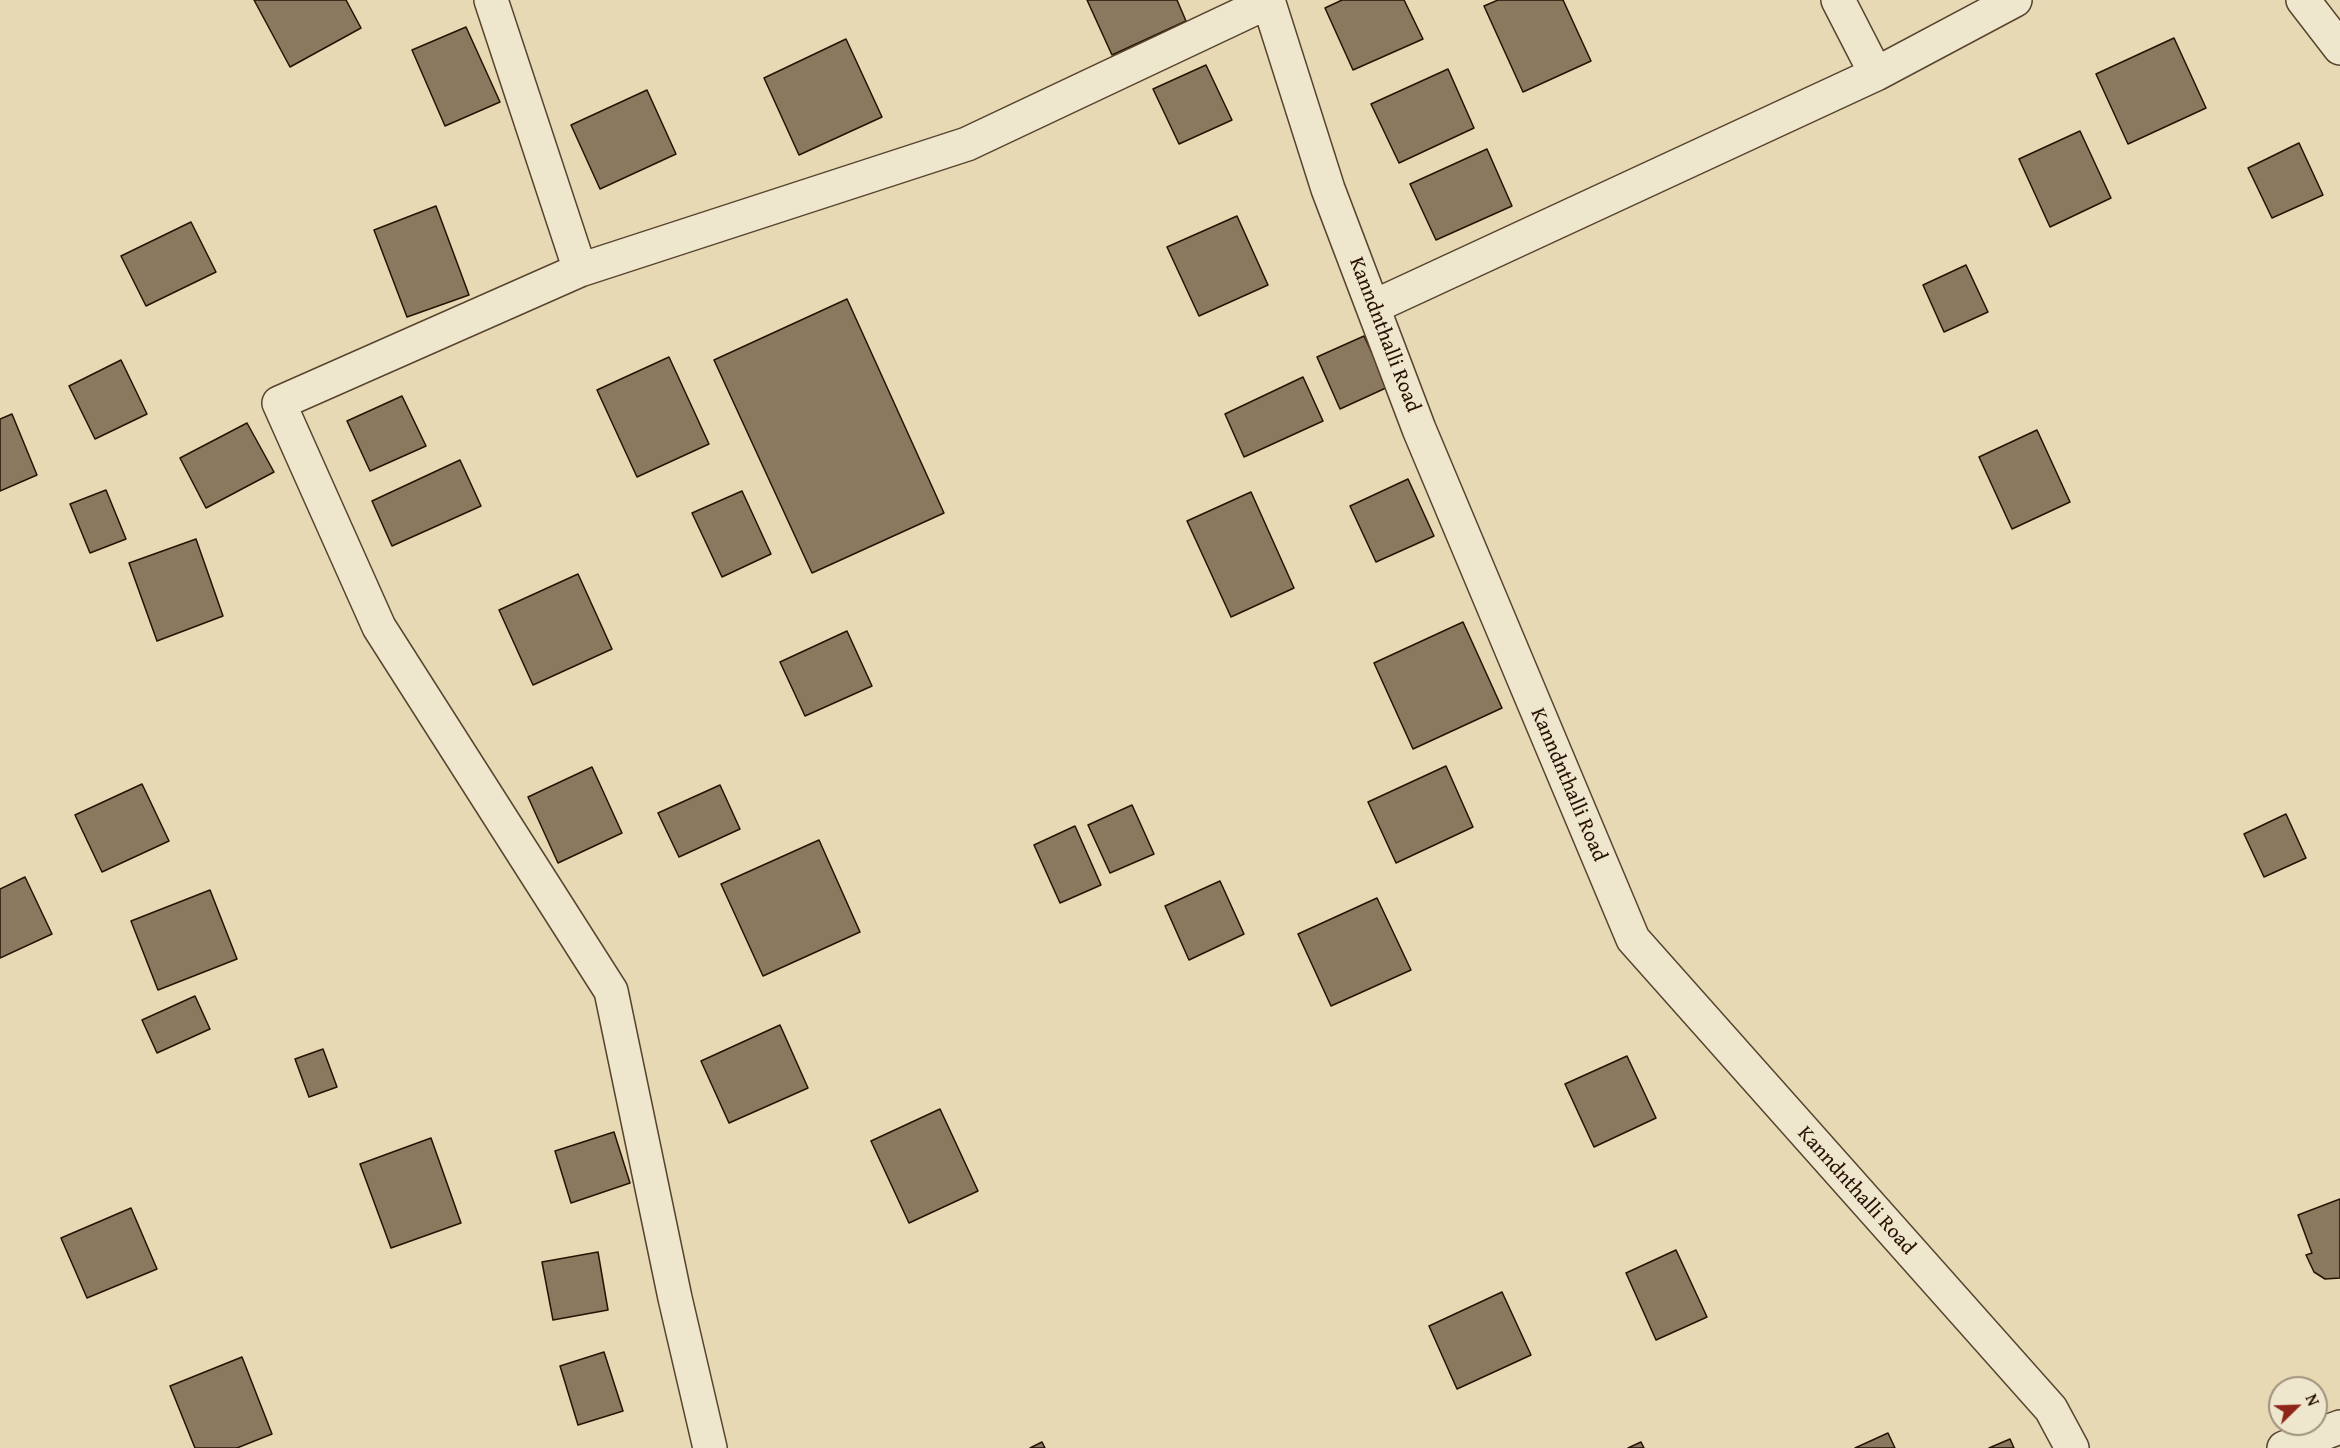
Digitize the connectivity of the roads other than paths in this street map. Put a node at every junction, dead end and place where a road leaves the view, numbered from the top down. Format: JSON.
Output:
{"nodes":[{"id":1,"x":491,"y":0,"type":"edge"},
{"id":2,"x":1838,"y":0,"type":"edge"},
{"id":3,"x":2015,"y":0,"type":"edge"},
{"id":4,"x":2303,"y":0,"type":"edge"},
{"id":5,"x":1268,"y":1,"type":"edge"},
{"id":6,"x":2340,"y":48,"type":"edge"},
{"id":7,"x":1876,"y":74,"type":"junction"},
{"id":8,"x":580,"y":270,"type":"junction"},
{"id":9,"x":1373,"y":307,"type":"junction"},
{"id":10,"x":2340,"y":1427,"type":"edge"},
{"id":11,"x":710,"y":1448,"type":"edge"},
{"id":12,"x":2072,"y":1448,"type":"edge"},
{"id":13,"x":2284,"y":1448,"type":"edge"}],
"edges":[{"from":1,"to":8,"type":"street"},
{"from":2,"to":7,"type":"street"},
{"from":3,"to":7,"type":"street"},
{"from":4,"to":6,"type":"street"},
{"from":5,"to":8,"type":"street"},
{"from":5,"to":9,"type":"street","name":"Kanndnthalli Road"},
{"from":7,"to":9,"type":"street"},
{"from":8,"to":11,"type":"street"},
{"from":9,"to":12,"type":"street","name":"Kanndnthalli Road"},
{"from":10,"to":13,"type":"street"}]}
